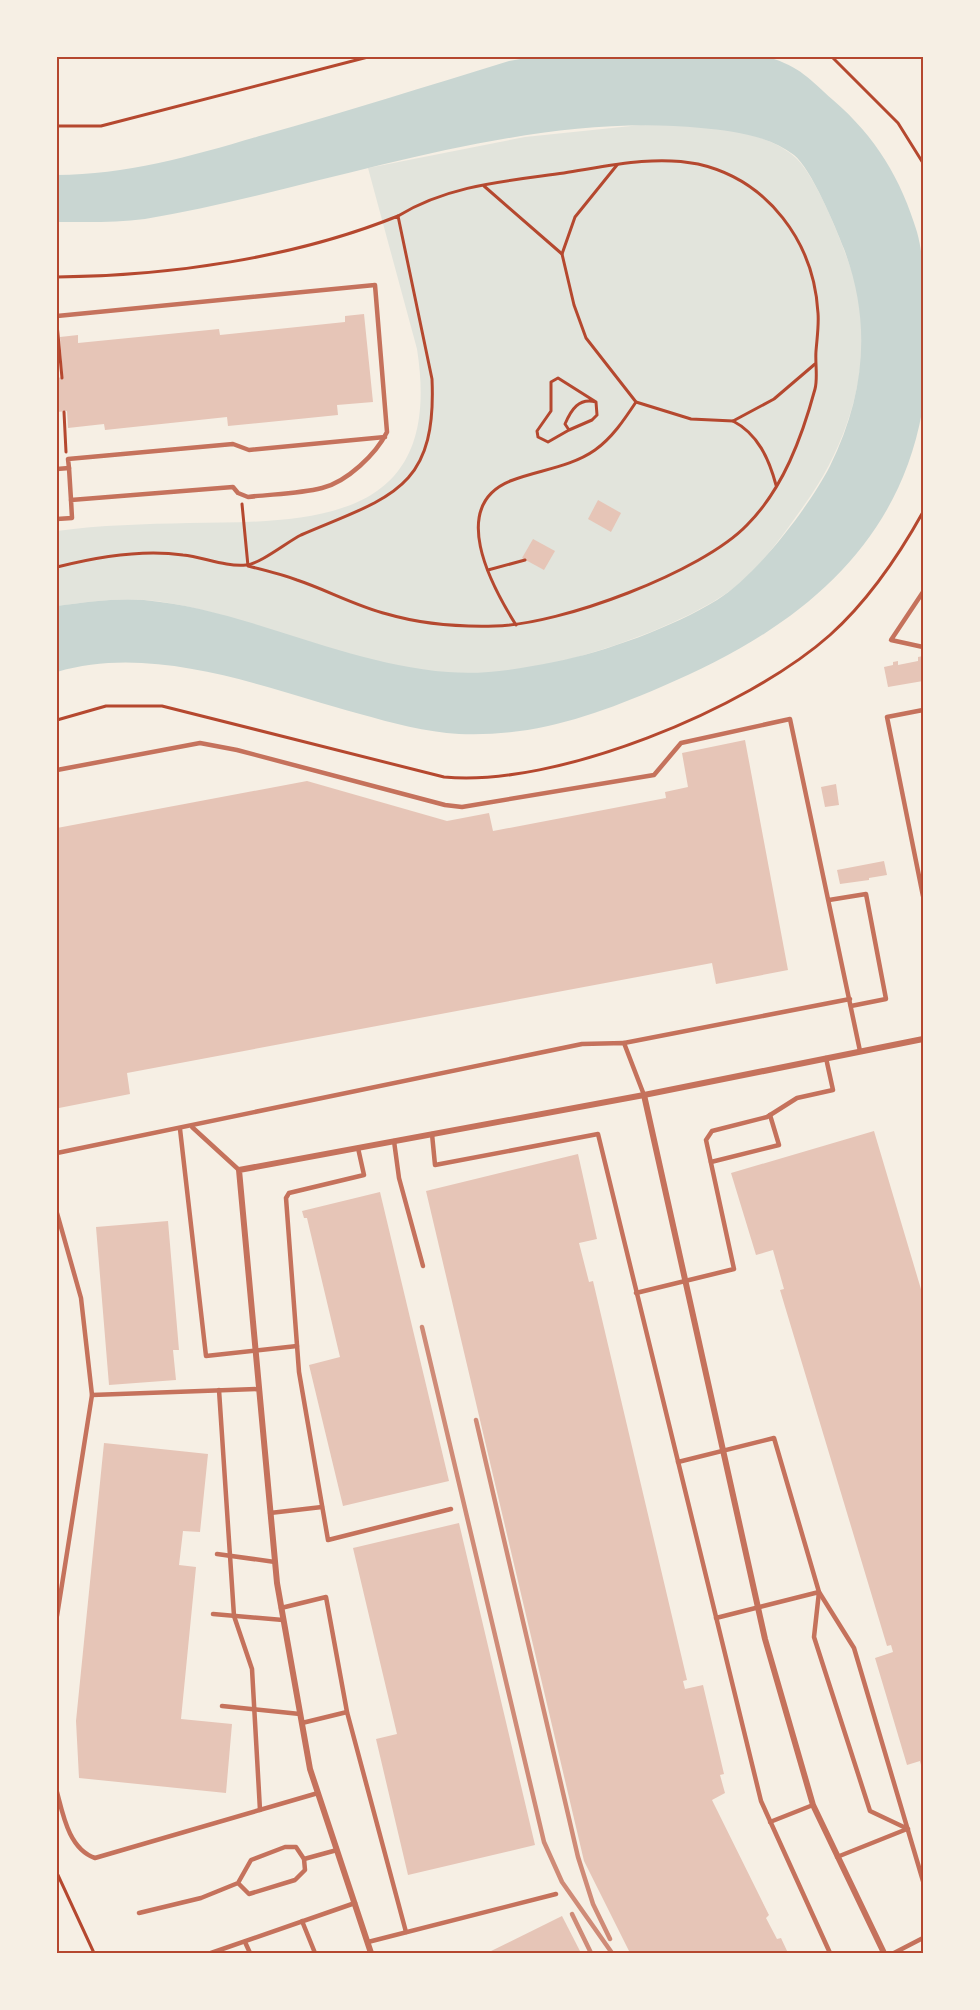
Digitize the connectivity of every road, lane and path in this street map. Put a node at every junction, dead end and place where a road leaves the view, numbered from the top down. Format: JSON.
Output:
{"nodes":[{"id":1,"x":368,"y":57,"type":"edge"},
{"id":2,"x":832,"y":57,"type":"edge"},
{"id":3,"x":57,"y":126,"type":"edge"},
{"id":4,"x":923,"y":163,"type":"edge"},
{"id":5,"x":618,"y":165,"type":"junction"},
{"id":6,"x":483,"y":185,"type":"junction"},
{"id":7,"x":399,"y":216,"type":"junction"},
{"id":8,"x":562,"y":254,"type":"junction"},
{"id":9,"x":57,"y":277,"type":"edge"},
{"id":10,"x":57,"y":317,"type":"edge"},
{"id":11,"x":815,"y":364,"type":"junction"},
{"id":12,"x":62,"y":378,"type":"dead end"},
{"id":13,"x":596,"y":402,"type":"junction"},
{"id":14,"x":636,"y":402,"type":"junction"},
{"id":15,"x":64,"y":412,"type":"dead end"},
{"id":16,"x":733,"y":421,"type":"junction"},
{"id":17,"x":569,"y":430,"type":"junction"},
{"id":18,"x":384,"y":437,"type":"junction"},
{"id":19,"x":67,"y":468,"type":"junction"},
{"id":20,"x":57,"y":469,"type":"edge"},
{"id":21,"x":776,"y":485,"type":"junction"},
{"id":22,"x":241,"y":494,"type":"junction"},
{"id":23,"x":71,"y":500,"type":"junction"},
{"id":24,"x":923,"y":512,"type":"edge"},
{"id":25,"x":57,"y":519,"type":"edge"},
{"id":26,"x":525,"y":560,"type":"dead end"},
{"id":27,"x":248,"y":566,"type":"junction"},
{"id":28,"x":57,"y":567,"type":"edge"},
{"id":29,"x":488,"y":570,"type":"junction"},
{"id":30,"x":923,"y":592,"type":"edge"},
{"id":31,"x":516,"y":625,"type":"junction"},
{"id":32,"x":923,"y":647,"type":"edge"},
{"id":33,"x":923,"y":710,"type":"edge"},
{"id":34,"x":57,"y":720,"type":"edge"},
{"id":35,"x":57,"y":770,"type":"edge"},
{"id":36,"x":923,"y":896,"type":"edge"},
{"id":37,"x":829,"y":900,"type":"junction"},
{"id":38,"x":850,"y":999,"type":"junction"},
{"id":39,"x":851,"y":1006,"type":"junction"},
{"id":40,"x":923,"y":1038,"type":"edge"},
{"id":41,"x":624,"y":1043,"type":"junction"},
{"id":42,"x":860,"y":1051,"type":"junction"},
{"id":43,"x":826,"y":1058,"type":"junction"},
{"id":44,"x":644,"y":1095,"type":"junction"},
{"id":45,"x":770,"y":1115,"type":"junction"},
{"id":46,"x":192,"y":1127,"type":"junction"},
{"id":47,"x":180,"y":1130,"type":"junction"},
{"id":48,"x":432,"y":1134,"type":"junction"},
{"id":49,"x":394,"y":1141,"type":"junction"},
{"id":50,"x":358,"y":1148,"type":"junction"},
{"id":51,"x":57,"y":1153,"type":"edge"},
{"id":52,"x":711,"y":1162,"type":"junction"},
{"id":53,"x":239,"y":1170,"type":"junction"},
{"id":54,"x":57,"y":1213,"type":"edge"},
{"id":55,"x":423,"y":1266,"type":"dead end"},
{"id":56,"x":685,"y":1280,"type":"junction"},
{"id":57,"x":636,"y":1293,"type":"junction"},
{"id":58,"x":297,"y":1346,"type":"junction"},
{"id":59,"x":255,"y":1350,"type":"junction"},
{"id":60,"x":57,"y":1370,"type":"edge"},
{"id":61,"x":57,"y":1387,"type":"edge"},
{"id":62,"x":259,"y":1389,"type":"junction"},
{"id":63,"x":219,"y":1390,"type":"junction"},
{"id":64,"x":92,"y":1395,"type":"junction"},
{"id":65,"x":723,"y":1451,"type":"junction"},
{"id":66,"x":678,"y":1462,"type":"junction"},
{"id":67,"x":322,"y":1507,"type":"junction"},
{"id":68,"x":451,"y":1509,"type":"dead end"},
{"id":69,"x":270,"y":1513,"type":"junction"},
{"id":70,"x":217,"y":1554,"type":"dead end"},
{"id":71,"x":229,"y":1556,"type":"junction"},
{"id":72,"x":275,"y":1562,"type":"junction"},
{"id":73,"x":819,"y":1592,"type":"junction"},
{"id":74,"x":281,"y":1608,"type":"junction"},
{"id":75,"x":758,"y":1608,"type":"junction"},
{"id":76,"x":213,"y":1614,"type":"dead end"},
{"id":77,"x":57,"y":1616,"type":"edge"},
{"id":78,"x":234,"y":1616,"type":"junction"},
{"id":79,"x":716,"y":1618,"type":"junction"},
{"id":80,"x":283,"y":1620,"type":"junction"},
{"id":81,"x":222,"y":1706,"type":"dead end"},
{"id":82,"x":255,"y":1709,"type":"junction"},
{"id":83,"x":347,"y":1712,"type":"junction"},
{"id":84,"x":300,"y":1714,"type":"junction"},
{"id":85,"x":302,"y":1723,"type":"junction"},
{"id":86,"x":57,"y":1792,"type":"edge"},
{"id":87,"x":318,"y":1793,"type":"junction"},
{"id":88,"x":813,"y":1805,"type":"junction"},
{"id":89,"x":260,"y":1810,"type":"junction"},
{"id":90,"x":770,"y":1822,"type":"junction"},
{"id":91,"x":908,"y":1829,"type":"junction"},
{"id":92,"x":337,"y":1850,"type":"junction"},
{"id":93,"x":837,"y":1857,"type":"junction"},
{"id":94,"x":304,"y":1859,"type":"junction"},
{"id":95,"x":57,"y":1873,"type":"edge"},
{"id":96,"x":923,"y":1881,"type":"edge"},
{"id":97,"x":238,"y":1883,"type":"junction"},
{"id":98,"x":556,"y":1894,"type":"dead end"},
{"id":99,"x":355,"y":1903,"type":"junction"},
{"id":100,"x":139,"y":1913,"type":"dead end"},
{"id":101,"x":302,"y":1921,"type":"junction"},
{"id":102,"x":406,"y":1932,"type":"junction"},
{"id":103,"x":923,"y":1938,"type":"edge"},
{"id":104,"x":245,"y":1942,"type":"junction"},
{"id":105,"x":368,"y":1942,"type":"junction"},
{"id":106,"x":94,"y":1953,"type":"edge"},
{"id":107,"x":211,"y":1953,"type":"edge"},
{"id":108,"x":250,"y":1953,"type":"edge"},
{"id":109,"x":315,"y":1953,"type":"edge"},
{"id":110,"x":371,"y":1953,"type":"edge"},
{"id":111,"x":830,"y":1953,"type":"edge"},
{"id":112,"x":884,"y":1953,"type":"edge"},
{"id":113,"x":894,"y":1953,"type":"edge"}],
"edges":[{"from":1,"to":3,"type":"path"},
{"from":2,"to":4,"type":"path"},
{"from":5,"to":6,"type":"path"},
{"from":5,"to":8,"type":"path"},
{"from":5,"to":11,"type":"path"},
{"from":6,"to":7,"type":"path"},
{"from":6,"to":8,"type":"path"},
{"from":7,"to":9,"type":"path"},
{"from":7,"to":27,"type":"path"},
{"from":8,"to":14,"type":"path"},
{"from":10,"to":12,"type":"path"},
{"from":10,"to":18,"type":"lane"},
{"from":11,"to":16,"type":"path"},
{"from":11,"to":21,"type":"path"},
{"from":13,"to":17,"type":"path"},
{"from":13,"to":17,"type":"path"},
{"from":13,"to":17,"type":"path"},
{"from":14,"to":16,"type":"path"},
{"from":14,"to":29,"type":"path"},
{"from":15,"to":19,"type":"path"},
{"from":16,"to":21,"type":"path"},
{"from":18,"to":19,"type":"lane"},
{"from":18,"to":22,"type":"lane"},
{"from":19,"to":20,"type":"lane"},
{"from":19,"to":23,"type":"lane"},
{"from":21,"to":31,"type":"path"},
{"from":22,"to":23,"type":"lane"},
{"from":22,"to":27,"type":"path"},
{"from":23,"to":25,"type":"lane"},
{"from":24,"to":34,"type":"path"},
{"from":26,"to":29,"type":"path"},
{"from":27,"to":28,"type":"path"},
{"from":27,"to":31,"type":"path"},
{"from":29,"to":31,"type":"path"},
{"from":30,"to":32,"type":"lane"},
{"from":33,"to":36,"type":"lane"},
{"from":35,"to":37,"type":"lane"},
{"from":37,"to":38,"type":"lane"},
{"from":37,"to":39,"type":"lane"},
{"from":38,"to":39,"type":"lane"},
{"from":38,"to":41,"type":"lane"},
{"from":39,"to":42,"type":"lane"},
{"from":40,"to":42,"type":"street"},
{"from":41,"to":44,"type":"lane"},
{"from":41,"to":46,"type":"lane"},
{"from":42,"to":43,"type":"street"},
{"from":43,"to":44,"type":"street"},
{"from":43,"to":45,"type":"lane"},
{"from":44,"to":48,"type":"street"},
{"from":44,"to":56,"type":"street"},
{"from":45,"to":52,"type":"lane"},
{"from":45,"to":52,"type":"lane"},
{"from":46,"to":47,"type":"lane"},
{"from":46,"to":53,"type":"lane"},
{"from":47,"to":51,"type":"lane"},
{"from":47,"to":59,"type":"lane"},
{"from":48,"to":49,"type":"street"},
{"from":48,"to":57,"type":"lane"},
{"from":49,"to":50,"type":"street"},
{"from":49,"to":55,"type":"lane"},
{"from":50,"to":53,"type":"street"},
{"from":50,"to":58,"type":"lane"},
{"from":52,"to":56,"type":"lane"},
{"from":53,"to":59,"type":"street"},
{"from":54,"to":64,"type":"lane"},
{"from":56,"to":57,"type":"lane"},
{"from":56,"to":65,"type":"street"},
{"from":57,"to":66,"type":"lane"},
{"from":58,"to":59,"type":"lane"},
{"from":58,"to":67,"type":"lane"},
{"from":59,"to":62,"type":"street"},
{"from":60,"to":61,"type":"path"},
{"from":62,"to":63,"type":"lane"},
{"from":62,"to":69,"type":"street"},
{"from":63,"to":64,"type":"lane"},
{"from":63,"to":71,"type":"lane"},
{"from":64,"to":77,"type":"lane"},
{"from":65,"to":66,"type":"lane"},
{"from":65,"to":73,"type":"lane"},
{"from":65,"to":75,"type":"street"},
{"from":66,"to":79,"type":"lane"},
{"from":67,"to":68,"type":"lane"},
{"from":67,"to":69,"type":"lane"},
{"from":69,"to":72,"type":"street"},
{"from":70,"to":71,"type":"lane"},
{"from":71,"to":72,"type":"lane"},
{"from":71,"to":78,"type":"lane"},
{"from":72,"to":74,"type":"street"},
{"from":73,"to":75,"type":"lane"},
{"from":73,"to":91,"type":"lane"},
{"from":73,"to":91,"type":"lane"},
{"from":74,"to":80,"type":"street"},
{"from":74,"to":83,"type":"lane"},
{"from":75,"to":79,"type":"lane"},
{"from":75,"to":88,"type":"street"},
{"from":76,"to":78,"type":"lane"},
{"from":78,"to":80,"type":"lane"},
{"from":78,"to":82,"type":"lane"},
{"from":79,"to":90,"type":"lane"},
{"from":80,"to":84,"type":"street"},
{"from":81,"to":82,"type":"lane"},
{"from":82,"to":84,"type":"lane"},
{"from":82,"to":89,"type":"lane"},
{"from":83,"to":85,"type":"lane"},
{"from":83,"to":102,"type":"lane"},
{"from":84,"to":85,"type":"street"},
{"from":85,"to":87,"type":"street"},
{"from":86,"to":89,"type":"lane"},
{"from":87,"to":89,"type":"lane"},
{"from":87,"to":92,"type":"street"},
{"from":88,"to":90,"type":"lane"},
{"from":88,"to":93,"type":"street"},
{"from":90,"to":111,"type":"lane"},
{"from":91,"to":93,"type":"lane"},
{"from":91,"to":96,"type":"lane"},
{"from":92,"to":94,"type":"lane"},
{"from":92,"to":99,"type":"street"},
{"from":93,"to":112,"type":"street"},
{"from":94,"to":97,"type":"lane"},
{"from":94,"to":97,"type":"lane"},
{"from":95,"to":106,"type":"path"},
{"from":97,"to":100,"type":"lane"},
{"from":98,"to":102,"type":"lane"},
{"from":99,"to":101,"type":"lane"},
{"from":99,"to":105,"type":"street"},
{"from":101,"to":104,"type":"lane"},
{"from":101,"to":109,"type":"lane"},
{"from":102,"to":105,"type":"lane"},
{"from":103,"to":113,"type":"lane"},
{"from":104,"to":107,"type":"lane"},
{"from":104,"to":108,"type":"lane"},
{"from":105,"to":110,"type":"street"}]}
